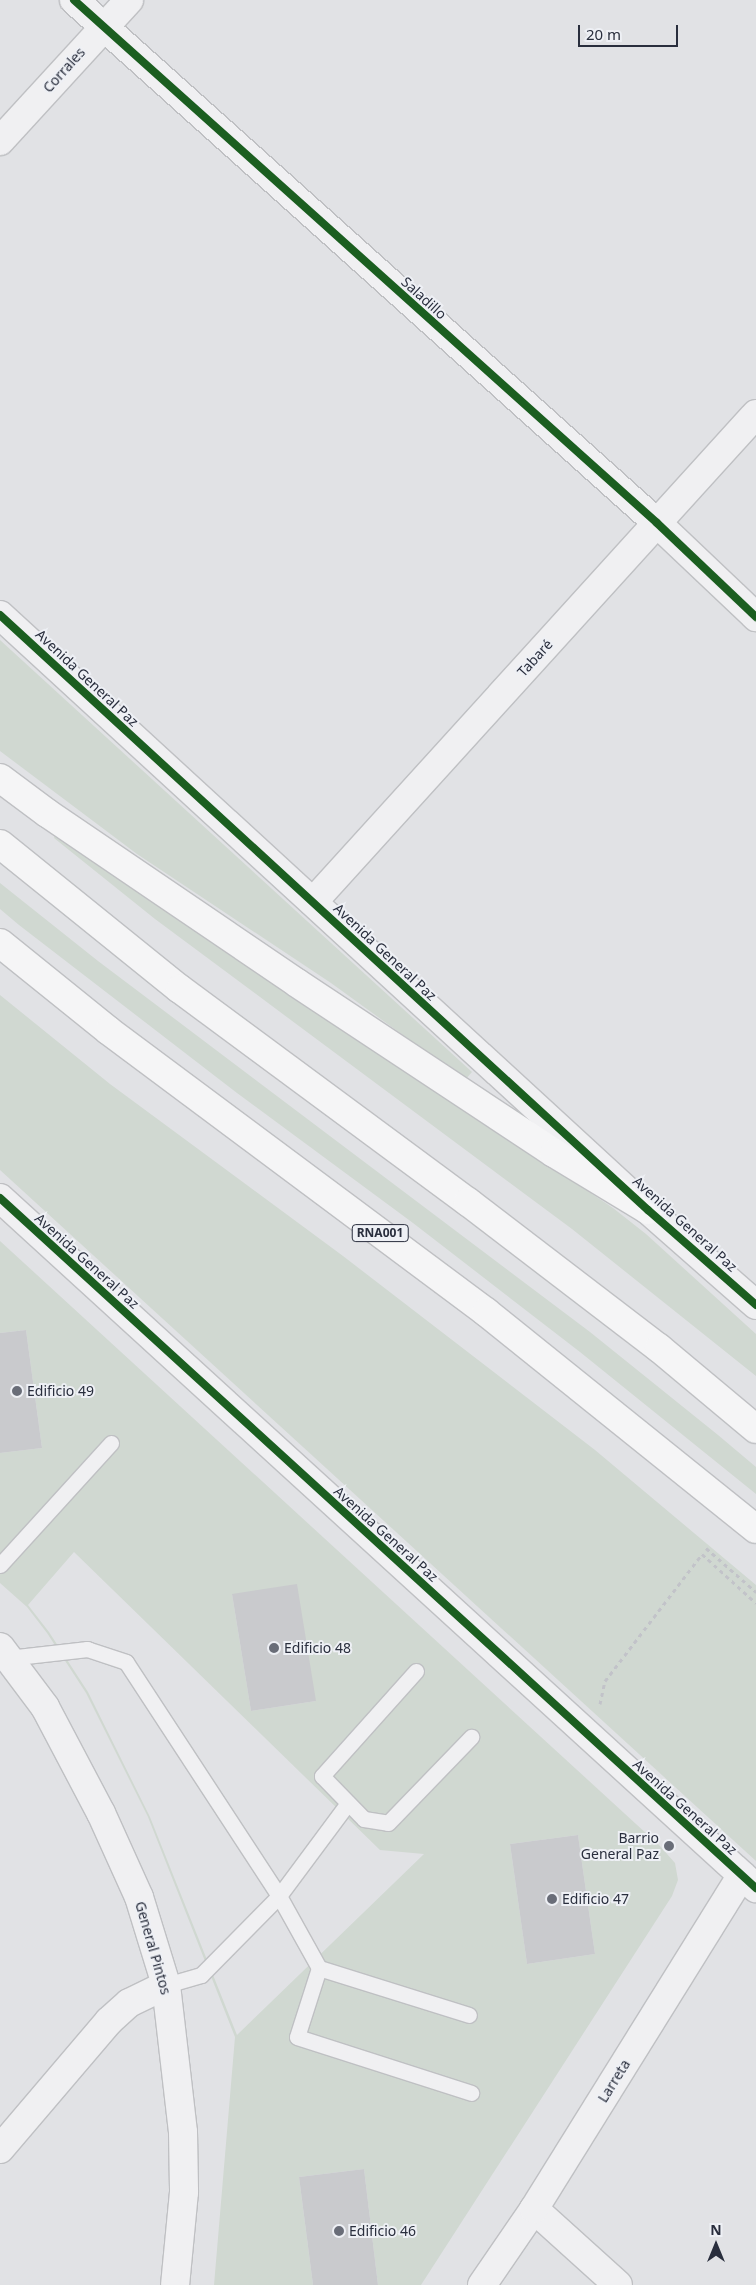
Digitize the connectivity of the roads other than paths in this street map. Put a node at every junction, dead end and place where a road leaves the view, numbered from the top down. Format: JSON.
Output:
{"nodes":[{"id":1,"x":74,"y":0,"type":"edge"},
{"id":2,"x":129,"y":0,"type":"edge"},
{"id":3,"x":103,"y":27,"type":"junction"},
{"id":4,"x":0,"y":141,"type":"edge"},
{"id":5,"x":756,"y":414,"type":"edge"},
{"id":6,"x":657,"y":524,"type":"junction"},
{"id":7,"x":0,"y":615,"type":"edge"},
{"id":8,"x":756,"y":617,"type":"edge"},
{"id":9,"x":0,"y":778,"type":"edge"},
{"id":10,"x":0,"y":844,"type":"edge"},
{"id":11,"x":313,"y":902,"type":"junction"},
{"id":12,"x":0,"y":943,"type":"edge"},
{"id":13,"x":0,"y":1198,"type":"edge"},
{"id":14,"x":648,"y":1210,"type":"junction"},
{"id":15,"x":756,"y":1305,"type":"edge"},
{"id":16,"x":756,"y":1429,"type":"edge"},
{"id":17,"x":111,"y":1442,"type":"dead end"},
{"id":18,"x":756,"y":1529,"type":"edge"},
{"id":19,"x":0,"y":1565,"type":"edge"},
{"id":20,"x":4,"y":1652,"type":"edge"},
{"id":21,"x":416,"y":1671,"type":"dead end"},
{"id":22,"x":470,"y":1737,"type":"dead end"},
{"id":23,"x":348,"y":1803,"type":"junction"},
{"id":24,"x":749,"y":1881,"type":"edge"},
{"id":25,"x":279,"y":1896,"type":"junction"},
{"id":26,"x":319,"y":1968,"type":"junction"},
{"id":27,"x":166,"y":1985,"type":"junction"},
{"id":28,"x":469,"y":2015,"type":"dead end"},
{"id":29,"x":470,"y":2093,"type":"dead end"},
{"id":30,"x":0,"y":2149,"type":"edge"},
{"id":31,"x":534,"y":2209,"type":"junction"},
{"id":32,"x":175,"y":2285,"type":"edge"},
{"id":33,"x":482,"y":2285,"type":"edge"},
{"id":34,"x":618,"y":2285,"type":"edge"}],
"edges":[{"from":1,"to":3,"type":"street","name":"Saladillo"},
{"from":2,"to":3,"type":"street","name":"Corrales"},
{"from":3,"to":4,"type":"street","name":"Corrales"},
{"from":3,"to":6,"type":"street","name":"Saladillo"},
{"from":5,"to":6,"type":"street","name":"Tabaré"},
{"from":6,"to":8,"type":"street","name":"Saladillo"},
{"from":6,"to":11,"type":"street","name":"Tabaré"},
{"from":7,"to":11,"type":"street","name":"Avenida General Paz"},
{"from":9,"to":14,"type":"highway"},
{"from":10,"to":16,"type":"highway"},
{"from":11,"to":14,"type":"street","name":"Avenida General Paz"},
{"from":12,"to":18,"type":"highway","number":"RNA001"},
{"from":13,"to":24,"type":"street","name":"Avenida General Paz"},
{"from":14,"to":15,"type":"street","name":"Avenida General Paz"},
{"from":17,"to":19,"type":"lane"},
{"from":20,"to":25,"type":"lane"},
{"from":20,"to":27,"type":"street","name":"General Pintos"},
{"from":21,"to":23,"type":"lane"},
{"from":22,"to":23,"type":"lane"},
{"from":23,"to":25,"type":"lane"},
{"from":24,"to":31,"type":"street","name":"Larreta"},
{"from":25,"to":26,"type":"lane"},
{"from":25,"to":27,"type":"lane"},
{"from":26,"to":28,"type":"lane"},
{"from":26,"to":29,"type":"lane"},
{"from":27,"to":30,"type":"street"},
{"from":27,"to":32,"type":"street","name":"General Pintos"},
{"from":31,"to":33,"type":"street","name":"Larreta"},
{"from":31,"to":34,"type":"street"}]}
